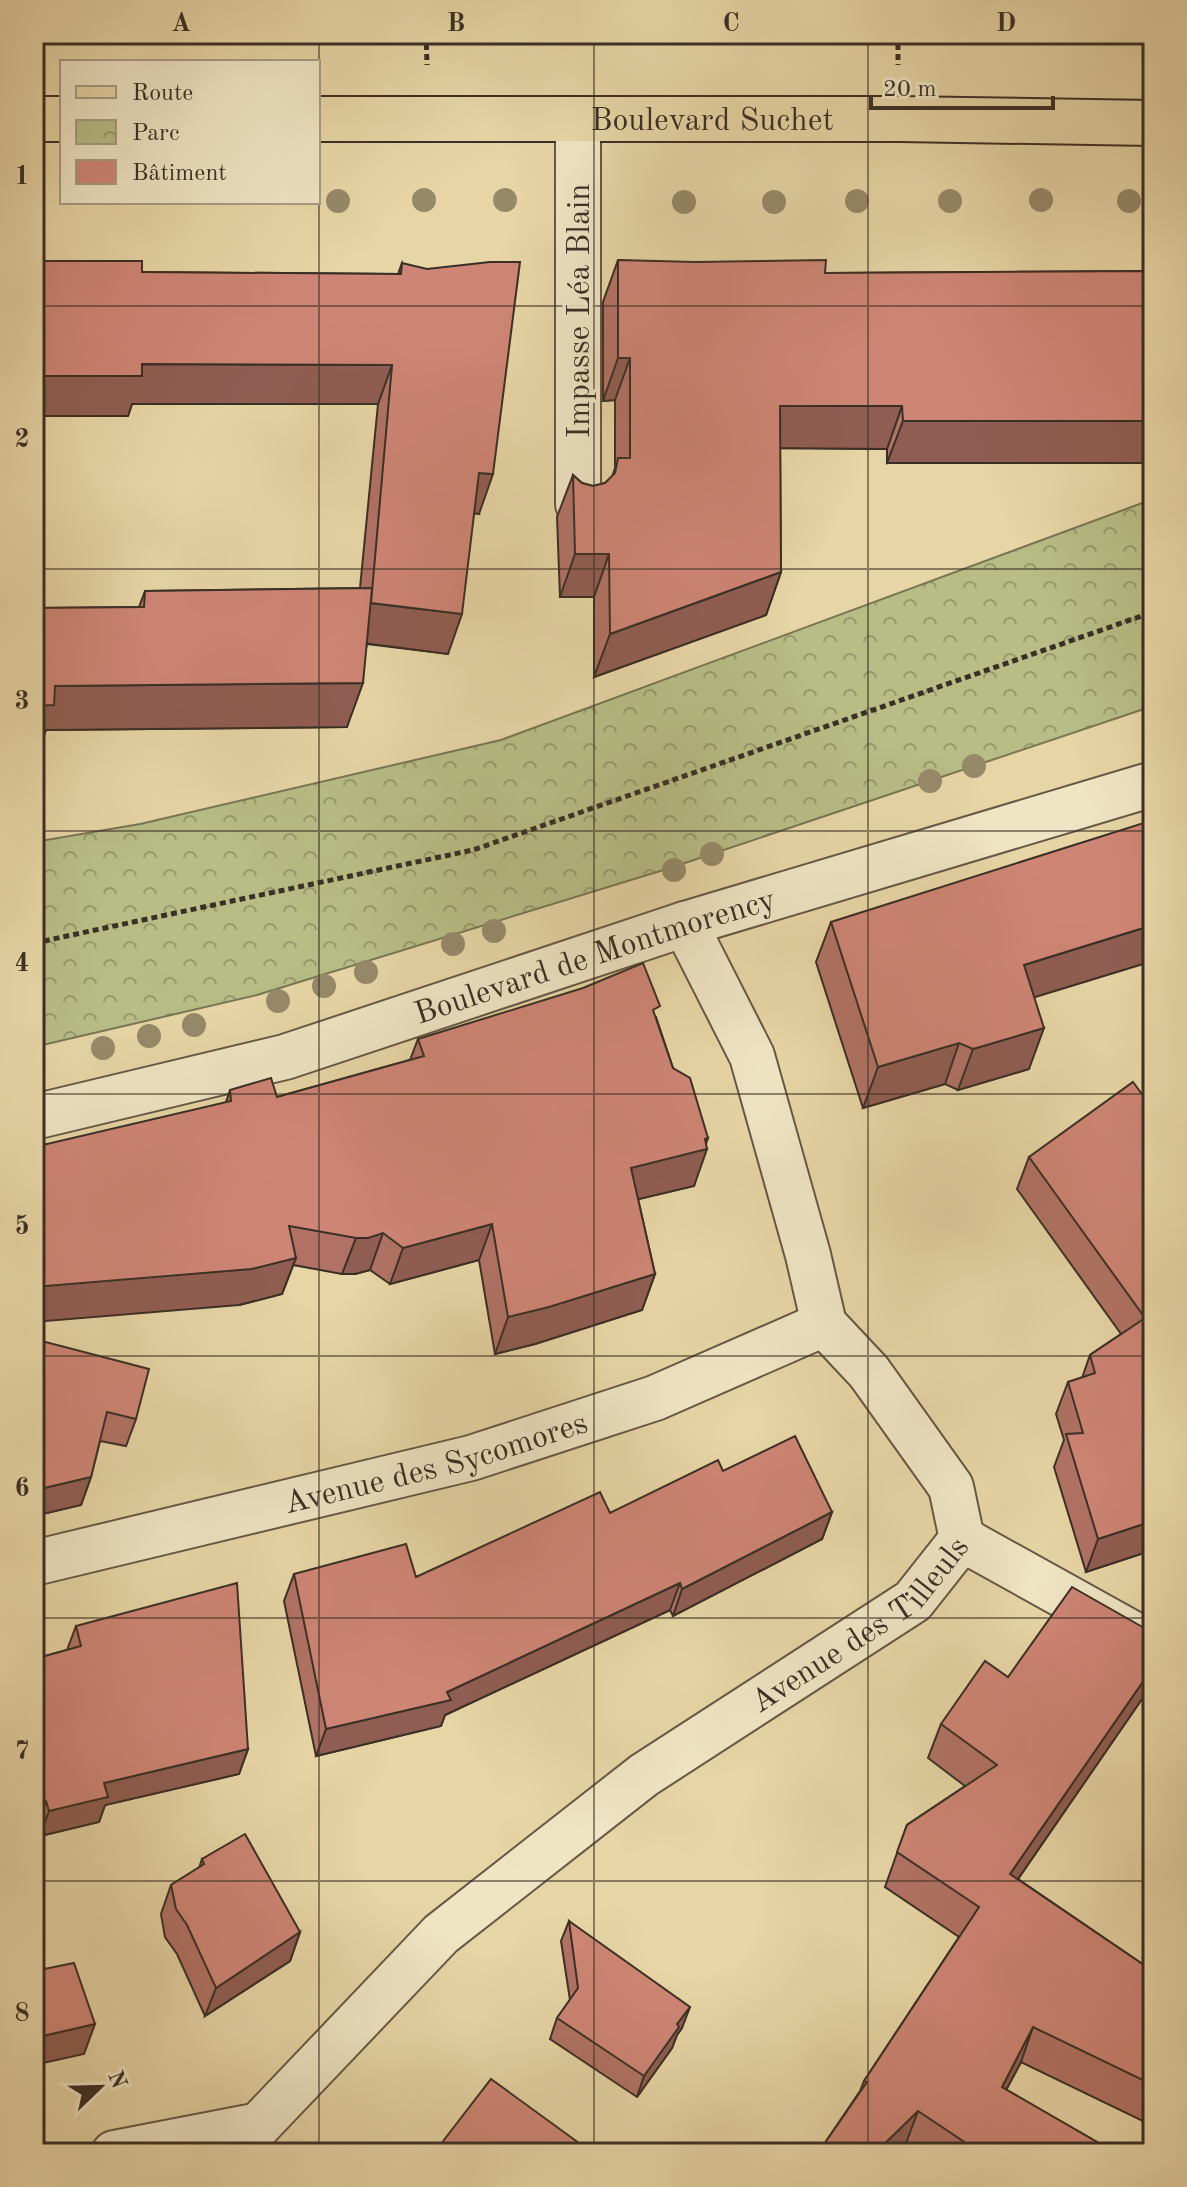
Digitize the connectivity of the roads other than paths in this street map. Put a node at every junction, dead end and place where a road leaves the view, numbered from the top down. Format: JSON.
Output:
{"nodes":[{"id":1,"x":34,"y":119,"type":"edge"},
{"id":2,"x":60,"y":119,"type":"edge"},
{"id":3,"x":320,"y":119,"type":"edge"},
{"id":4,"x":578,"y":119,"type":"junction"},
{"id":5,"x":1153,"y":123,"type":"edge"},
{"id":6,"x":578,"y":504,"type":"edge"},
{"id":7,"x":1153,"y":784,"type":"edge"},
{"id":8,"x":685,"y":924,"type":"junction"},
{"id":9,"x":34,"y":1117,"type":"edge"},
{"id":10,"x":824,"y":1324,"type":"junction"},
{"id":11,"x":962,"y":1539,"type":"junction"},
{"id":12,"x":34,"y":1563,"type":"edge"},
{"id":13,"x":1153,"y":1645,"type":"edge"},
{"id":14,"x":248,"y":2139,"type":"edge"},
{"id":15,"x":114,"y":2153,"type":"edge"}],
"edges":[{"from":1,"to":2,"type":"main road"},
{"from":3,"to":4,"type":"main road","name":"Boulevard Suchet"},
{"from":4,"to":5,"type":"main road","name":"Boulevard Suchet"},
{"from":4,"to":6,"type":"street","name":"Impasse Léa Blain"},
{"from":7,"to":8,"type":"street","name":"Boulevard de Montmorency"},
{"from":8,"to":9,"type":"street","name":"Boulevard de Montmorency"},
{"from":8,"to":10,"type":"street"},
{"from":10,"to":11,"type":"street","name":"Avenue des Tilleuls"},
{"from":10,"to":12,"type":"street","name":"Avenue des Sycomores"},
{"from":11,"to":13,"type":"street"},
{"from":11,"to":14,"type":"street","name":"Avenue des Tilleuls"},
{"from":14,"to":15,"type":"street"}]}
